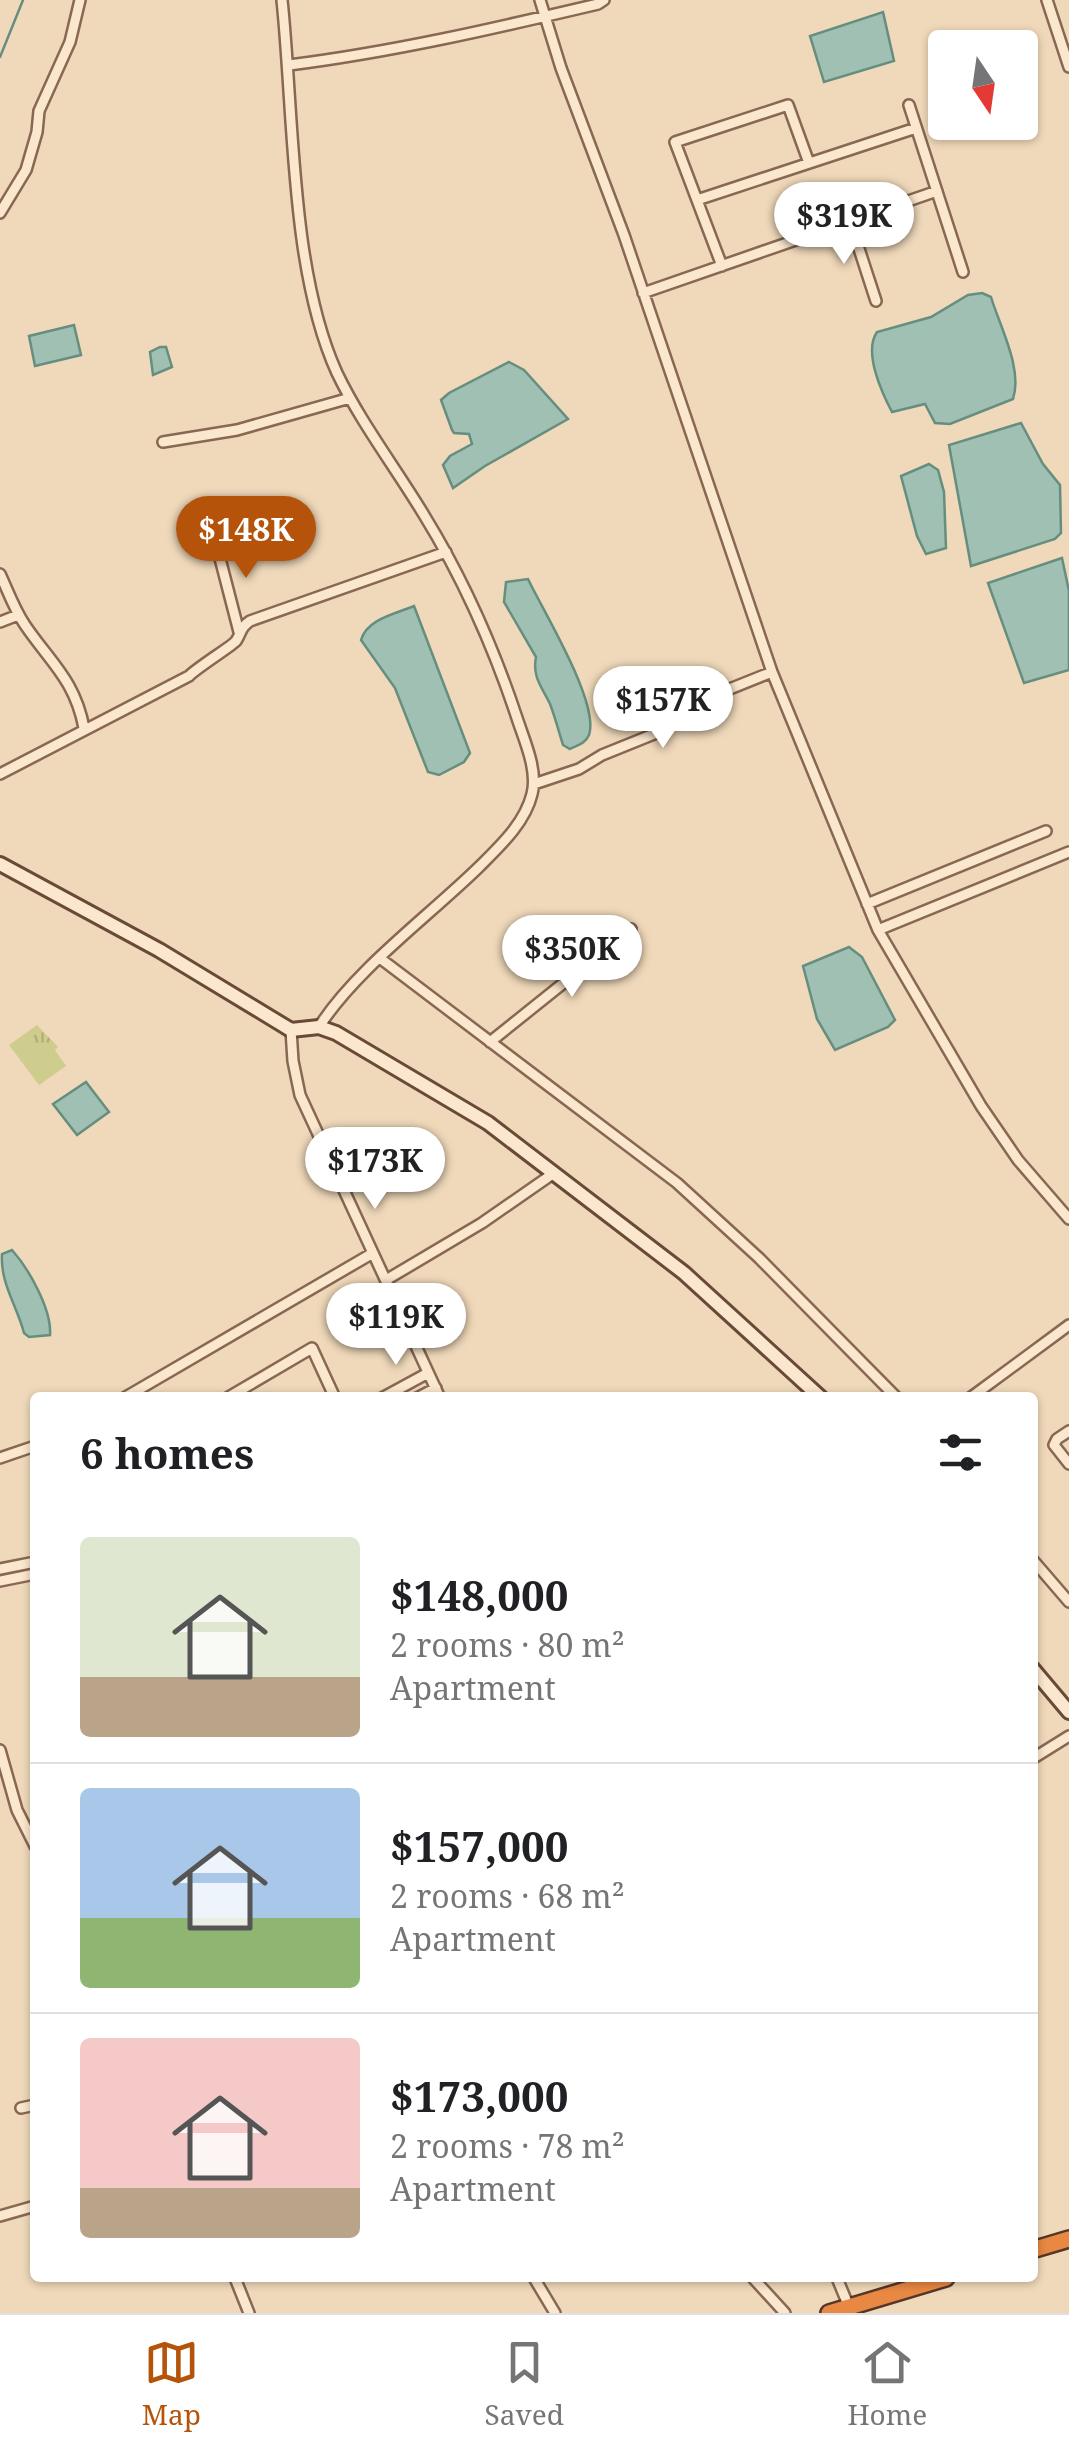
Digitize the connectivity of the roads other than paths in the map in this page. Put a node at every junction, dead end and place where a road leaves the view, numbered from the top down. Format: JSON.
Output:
{"nodes":[{"id":1,"x":80,"y":0,"type":"edge"},
{"id":2,"x":282,"y":0,"type":"edge"},
{"id":3,"x":540,"y":0,"type":"edge"},
{"id":4,"x":604,"y":0,"type":"edge"},
{"id":5,"x":1047,"y":0,"type":"edge"},
{"id":6,"x":546,"y":16,"type":"junction"},
{"id":7,"x":289,"y":65,"type":"junction"},
{"id":8,"x":1069,"y":67,"type":"edge"},
{"id":9,"x":909,"y":105,"type":"dead end"},
{"id":10,"x":916,"y":128,"type":"junction"},
{"id":11,"x":809,"y":163,"type":"junction"},
{"id":12,"x":937,"y":191,"type":"junction"},
{"id":13,"x":697,"y":200,"type":"junction"},
{"id":14,"x":0,"y":213,"type":"edge"},
{"id":15,"x":850,"y":221,"type":"junction"},
{"id":16,"x":722,"y":266,"type":"junction"},
{"id":17,"x":963,"y":272,"type":"dead end"},
{"id":18,"x":643,"y":293,"type":"junction"},
{"id":19,"x":876,"y":301,"type":"dead end"},
{"id":20,"x":350,"y":398,"type":"junction"},
{"id":21,"x":163,"y":442,"type":"dead end"},
{"id":22,"x":215,"y":539,"type":"dead end"},
{"id":23,"x":446,"y":552,"type":"junction"},
{"id":24,"x":0,"y":574,"type":"edge"},
{"id":25,"x":18,"y":615,"type":"junction"},
{"id":26,"x":0,"y":622,"type":"edge"},
{"id":27,"x":239,"y":632,"type":"junction"},
{"id":28,"x":772,"y":672,"type":"junction"},
{"id":29,"x":84,"y":728,"type":"junction"},
{"id":30,"x":0,"y":774,"type":"edge"},
{"id":31,"x":534,"y":784,"type":"junction"},
{"id":32,"x":1046,"y":831,"type":"dead end"},
{"id":33,"x":1069,"y":852,"type":"edge"},
{"id":34,"x":4,"y":871,"type":"edge"},
{"id":35,"x":867,"y":904,"type":"junction"},
{"id":36,"x":631,"y":929,"type":"dead end"},
{"id":37,"x":878,"y":930,"type":"junction"},
{"id":38,"x":381,"y":959,"type":"junction"},
{"id":39,"x":319,"y":1026,"type":"junction"},
{"id":40,"x":292,"y":1030,"type":"junction"},
{"id":41,"x":490,"y":1042,"type":"junction"},
{"id":42,"x":554,"y":1173,"type":"junction"},
{"id":43,"x":1069,"y":1219,"type":"edge"},
{"id":44,"x":373,"y":1253,"type":"junction"},
{"id":45,"x":386,"y":1280,"type":"junction"},
{"id":46,"x":1069,"y":1325,"type":"edge"},
{"id":47,"x":428,"y":1373,"type":"junction"},
{"id":48,"x":134,"y":1392,"type":"edge"},
{"id":49,"x":238,"y":1392,"type":"edge"},
{"id":50,"x":332,"y":1392,"type":"edge"},
{"id":51,"x":393,"y":1392,"type":"edge"},
{"id":52,"x":438,"y":1392,"type":"edge"},
{"id":53,"x":814,"y":1392,"type":"edge"},
{"id":54,"x":891,"y":1392,"type":"edge"},
{"id":55,"x":978,"y":1392,"type":"edge"},
{"id":56,"x":1069,"y":1431,"type":"edge"},
{"id":57,"x":30,"y":1448,"type":"edge"},
{"id":58,"x":0,"y":1458,"type":"edge"},
{"id":59,"x":1069,"y":1464,"type":"edge"},
{"id":60,"x":30,"y":1563,"type":"edge"},
{"id":61,"x":1038,"y":1566,"type":"edge"},
{"id":62,"x":0,"y":1569,"type":"edge"},
{"id":63,"x":30,"y":1575,"type":"edge"},
{"id":64,"x":0,"y":1582,"type":"edge"},
{"id":65,"x":1069,"y":1602,"type":"edge"},
{"id":66,"x":1038,"y":1675,"type":"edge"},
{"id":67,"x":1069,"y":1712,"type":"edge"},
{"id":68,"x":1069,"y":1736,"type":"edge"},
{"id":69,"x":0,"y":1750,"type":"edge"},
{"id":70,"x":1038,"y":1756,"type":"edge"},
{"id":71,"x":30,"y":1836,"type":"edge"},
{"id":72,"x":30,"y":2105,"type":"edge"},
{"id":73,"x":20,"y":2108,"type":"dead end"},
{"id":74,"x":30,"y":2207,"type":"edge"},
{"id":75,"x":0,"y":2216,"type":"edge"},
{"id":76,"x":1069,"y":2239,"type":"edge"},
{"id":77,"x":1038,"y":2248,"type":"edge"},
{"id":78,"x":237,"y":2282,"type":"edge"},
{"id":79,"x":536,"y":2282,"type":"edge"},
{"id":80,"x":757,"y":2282,"type":"edge"},
{"id":81,"x":837,"y":2282,"type":"edge"},
{"id":82,"x":933,"y":2282,"type":"edge"},
{"id":83,"x":838,"y":2311,"type":"edge"},
{"id":84,"x":249,"y":2313,"type":"edge"},
{"id":85,"x":554,"y":2313,"type":"edge"},
{"id":86,"x":785,"y":2313,"type":"edge"}],
"edges":[{"from":1,"to":14,"type":"street"},
{"from":2,"to":7,"type":"street"},
{"from":3,"to":6,"type":"street"},
{"from":4,"to":6,"type":"street"},
{"from":5,"to":8,"type":"street"},
{"from":6,"to":7,"type":"street"},
{"from":6,"to":18,"type":"street"},
{"from":7,"to":20,"type":"street"},
{"from":9,"to":10,"type":"street"},
{"from":10,"to":11,"type":"street"},
{"from":10,"to":12,"type":"street"},
{"from":11,"to":13,"type":"street"},
{"from":11,"to":13,"type":"street"},
{"from":12,"to":15,"type":"street"},
{"from":12,"to":17,"type":"street"},
{"from":13,"to":16,"type":"street"},
{"from":15,"to":16,"type":"street"},
{"from":15,"to":19,"type":"street"},
{"from":16,"to":18,"type":"street"},
{"from":18,"to":28,"type":"street"},
{"from":20,"to":21,"type":"street"},
{"from":20,"to":23,"type":"street"},
{"from":22,"to":27,"type":"street"},
{"from":23,"to":27,"type":"street"},
{"from":23,"to":31,"type":"street"},
{"from":24,"to":25,"type":"street"},
{"from":25,"to":26,"type":"street"},
{"from":25,"to":29,"type":"street"},
{"from":27,"to":29,"type":"street"},
{"from":28,"to":31,"type":"street"},
{"from":28,"to":35,"type":"street"},
{"from":29,"to":30,"type":"street"},
{"from":31,"to":38,"type":"street"},
{"from":32,"to":35,"type":"street"},
{"from":33,"to":37,"type":"street"},
{"from":34,"to":40,"type":"street"},
{"from":35,"to":37,"type":"street"},
{"from":36,"to":41,"type":"street"},
{"from":37,"to":43,"type":"street"},
{"from":38,"to":39,"type":"street"},
{"from":38,"to":41,"type":"street"},
{"from":39,"to":40,"type":"street"},
{"from":39,"to":42,"type":"street"},
{"from":40,"to":44,"type":"street"},
{"from":41,"to":54,"type":"street"},
{"from":42,"to":45,"type":"street"},
{"from":42,"to":53,"type":"street"},
{"from":44,"to":45,"type":"street"},
{"from":44,"to":48,"type":"street"},
{"from":45,"to":47,"type":"street"},
{"from":46,"to":55,"type":"street"},
{"from":47,"to":51,"type":"street"},
{"from":47,"to":52,"type":"street"},
{"from":49,"to":50,"type":"street"},
{"from":56,"to":59,"type":"street"},
{"from":57,"to":58,"type":"street"},
{"from":60,"to":62,"type":"street"},
{"from":61,"to":65,"type":"street"},
{"from":63,"to":64,"type":"street"},
{"from":66,"to":67,"type":"street"},
{"from":68,"to":70,"type":"street"},
{"from":69,"to":71,"type":"street"},
{"from":72,"to":73,"type":"street"},
{"from":74,"to":75,"type":"street"},
{"from":76,"to":77,"type":"highway"},
{"from":78,"to":84,"type":"street"},
{"from":79,"to":85,"type":"street"},
{"from":80,"to":86,"type":"street"},
{"from":81,"to":83,"type":"street"},
{"from":82,"to":83,"type":"highway"}]}
